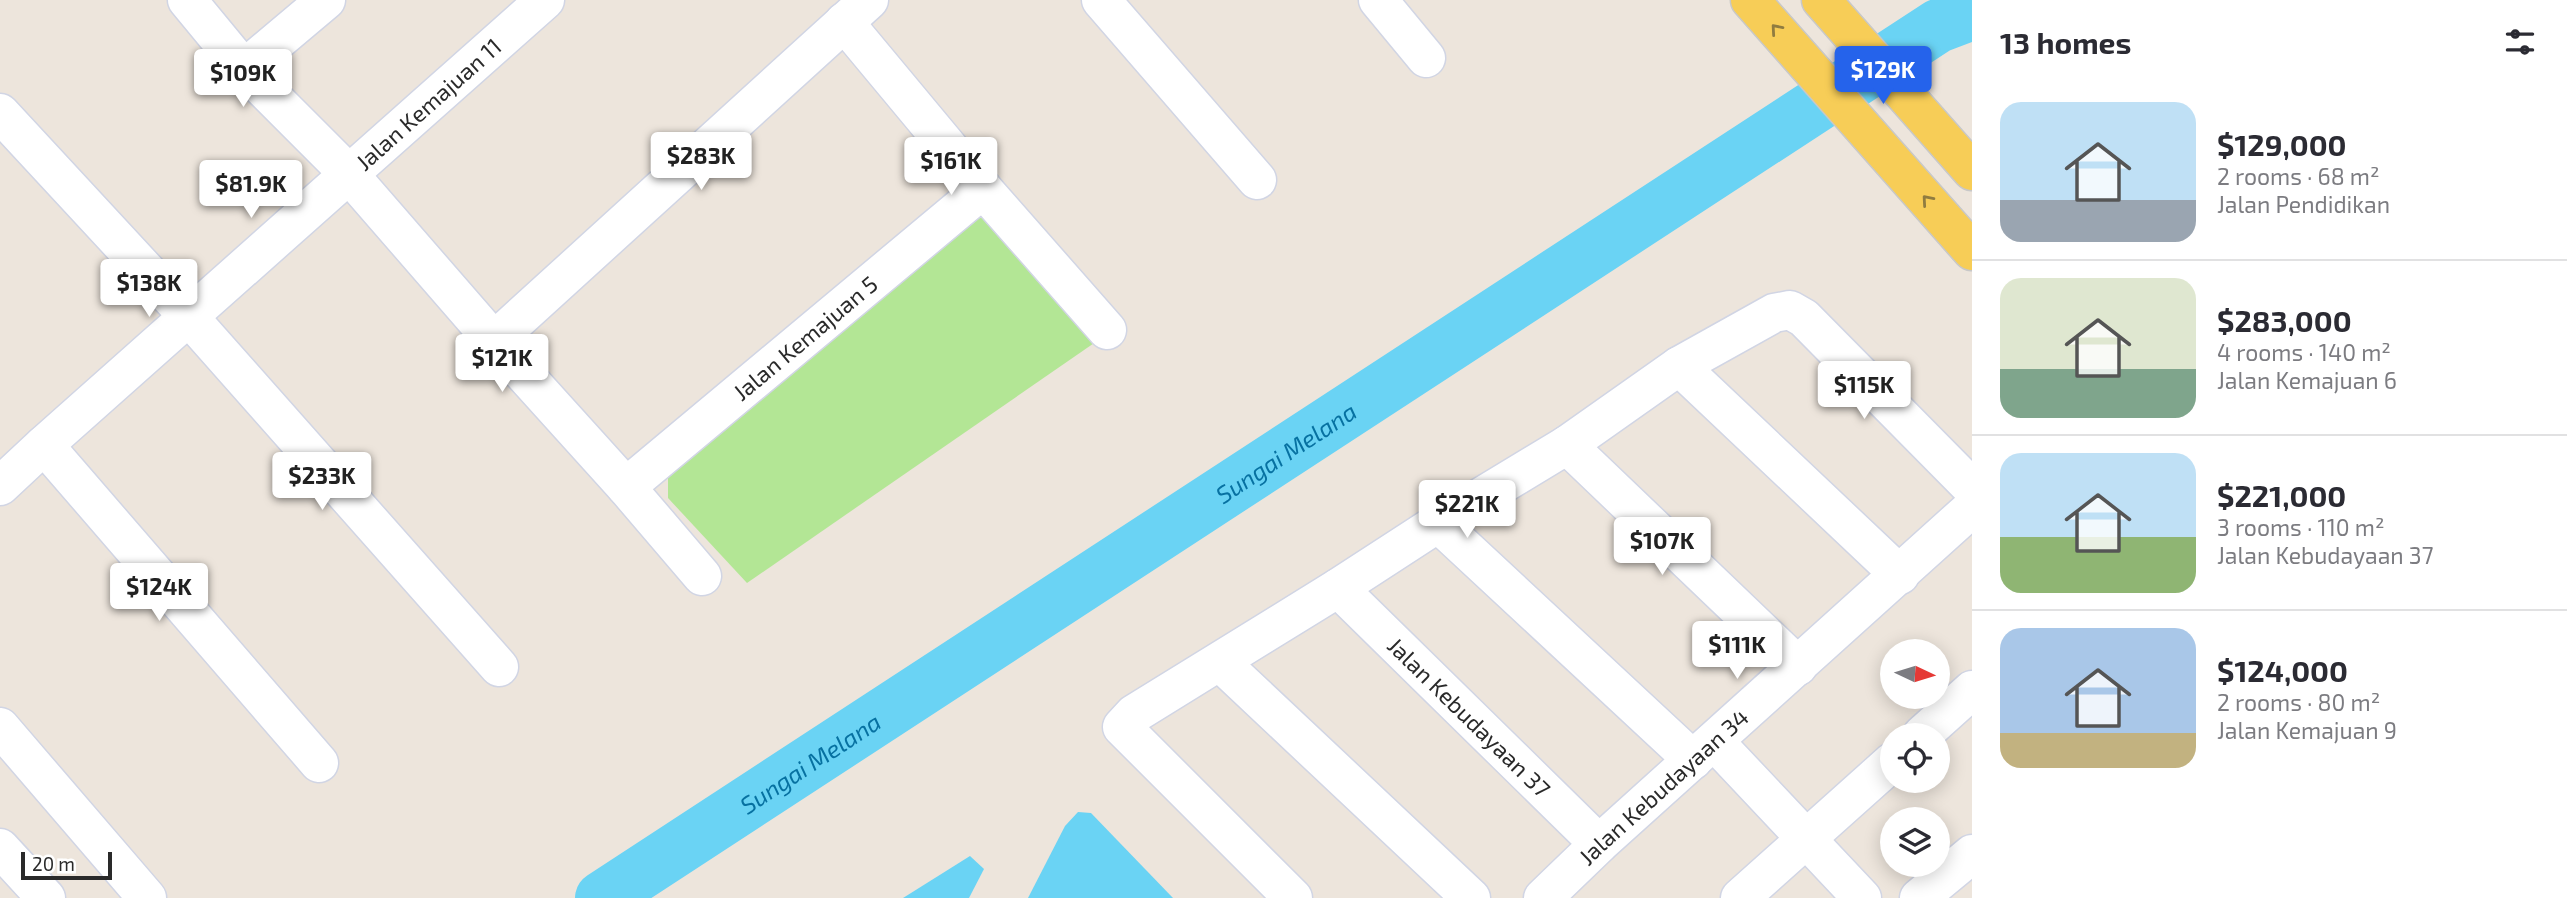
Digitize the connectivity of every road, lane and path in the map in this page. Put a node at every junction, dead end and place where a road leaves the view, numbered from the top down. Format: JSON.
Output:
{"nodes":[{"id":1,"x":187,"y":0,"type":"edge"},
{"id":2,"x":326,"y":0,"type":"edge"},
{"id":3,"x":545,"y":0,"type":"edge"},
{"id":4,"x":1101,"y":0,"type":"edge"},
{"id":5,"x":1378,"y":0,"type":"edge"},
{"id":6,"x":1750,"y":0,"type":"edge"},
{"id":7,"x":1821,"y":0,"type":"edge"},
{"id":8,"x":857,"y":11,"type":"edge"},
{"id":9,"x":1426,"y":58,"type":"dead end"},
{"id":10,"x":244,"y":69,"type":"junction"},
{"id":11,"x":0,"y":113,"type":"edge"},
{"id":12,"x":1972,"y":171,"type":"edge"},
{"id":13,"x":348,"y":173,"type":"junction"},
{"id":14,"x":1257,"y":180,"type":"dead end"},
{"id":15,"x":982,"y":189,"type":"junction"},
{"id":16,"x":1972,"y":251,"type":"edge"},
{"id":17,"x":189,"y":317,"type":"junction"},
{"id":18,"x":1107,"y":330,"type":"dead end"},
{"id":19,"x":494,"y":341,"type":"junction"},
{"id":20,"x":1679,"y":366,"type":"junction"},
{"id":21,"x":44,"y":445,"type":"junction"},
{"id":22,"x":1567,"y":445,"type":"junction"},
{"id":23,"x":0,"y":486,"type":"edge"},
{"id":24,"x":626,"y":487,"type":"junction"},
{"id":25,"x":1972,"y":488,"type":"edge"},
{"id":26,"x":1972,"y":508,"type":"edge"},
{"id":27,"x":1438,"y":523,"type":"junction"},
{"id":28,"x":1900,"y":575,"type":"junction"},
{"id":29,"x":702,"y":576,"type":"dead end"},
{"id":30,"x":1338,"y":588,"type":"junction"},
{"id":31,"x":1220,"y":663,"type":"junction"},
{"id":32,"x":1798,"y":666,"type":"junction"},
{"id":33,"x":499,"y":667,"type":"dead end"},
{"id":34,"x":1972,"y":690,"type":"edge"},
{"id":35,"x":1935,"y":723,"type":"edge"},
{"id":36,"x":0,"y":727,"type":"edge"},
{"id":37,"x":1704,"y":751,"type":"junction"},
{"id":38,"x":319,"y":763,"type":"dead end"},
{"id":39,"x":1880,"y":773,"type":"edge"},
{"id":40,"x":1807,"y":838,"type":"junction"},
{"id":41,"x":1600,"y":844,"type":"junction"},
{"id":42,"x":0,"y":848,"type":"edge"},
{"id":43,"x":1972,"y":854,"type":"edge"},
{"id":44,"x":46,"y":898,"type":"edge"},
{"id":45,"x":147,"y":898,"type":"edge"},
{"id":46,"x":1293,"y":898,"type":"edge"},
{"id":47,"x":1472,"y":898,"type":"edge"},
{"id":48,"x":1543,"y":898,"type":"edge"},
{"id":49,"x":1740,"y":898,"type":"edge"},
{"id":50,"x":1862,"y":898,"type":"edge"},
{"id":51,"x":1919,"y":898,"type":"edge"}],
"edges":[{"from":1,"to":10,"type":"street"},
{"from":2,"to":10,"type":"street"},
{"from":3,"to":13,"type":"street","name":"Jalan Kemajuan 11"},
{"from":4,"to":14,"type":"street"},
{"from":5,"to":9,"type":"street"},
{"from":16,"to":6,"type":"main road","one_way":true},
{"from":7,"to":12,"type":"main road"},
{"from":8,"to":15,"type":"street"},
{"from":8,"to":19,"type":"street"},
{"from":10,"to":13,"type":"street"},
{"from":11,"to":17,"type":"street"},
{"from":13,"to":17,"type":"street","name":"Jalan Kemajuan 11"},
{"from":13,"to":19,"type":"street"},
{"from":15,"to":18,"type":"street"},
{"from":15,"to":24,"type":"street","name":"Jalan Kemajuan 5"},
{"from":17,"to":21,"type":"street","name":"Jalan Kemajuan 11"},
{"from":17,"to":33,"type":"street"},
{"from":19,"to":24,"type":"street"},
{"from":20,"to":22,"type":"street"},
{"from":20,"to":25,"type":"street"},
{"from":20,"to":28,"type":"street"},
{"from":21,"to":23,"type":"street","name":"Jalan Kemajuan 11"},
{"from":21,"to":38,"type":"street"},
{"from":22,"to":27,"type":"street"},
{"from":22,"to":32,"type":"street"},
{"from":24,"to":29,"type":"street"},
{"from":26,"to":28,"type":"street","name":"Jalan Kebudayaan 34"},
{"from":27,"to":30,"type":"street"},
{"from":27,"to":37,"type":"street"},
{"from":28,"to":32,"type":"street","name":"Jalan Kebudayaan 34"},
{"from":30,"to":31,"type":"street"},
{"from":30,"to":41,"type":"street","name":"Jalan Kebudayaan 37"},
{"from":31,"to":46,"type":"street"},
{"from":31,"to":47,"type":"street"},
{"from":32,"to":37,"type":"street","name":"Jalan Kebudayaan 34"},
{"from":34,"to":35,"type":"street"},
{"from":36,"to":45,"type":"street"},
{"from":37,"to":40,"type":"street"},
{"from":37,"to":41,"type":"street","name":"Jalan Kebudayaan 34"},
{"from":39,"to":40,"type":"street"},
{"from":40,"to":49,"type":"street"},
{"from":40,"to":50,"type":"street"},
{"from":41,"to":48,"type":"street","name":"Jalan Kebudayaan 34"},
{"from":42,"to":44,"type":"street"},
{"from":43,"to":51,"type":"street"}]}
